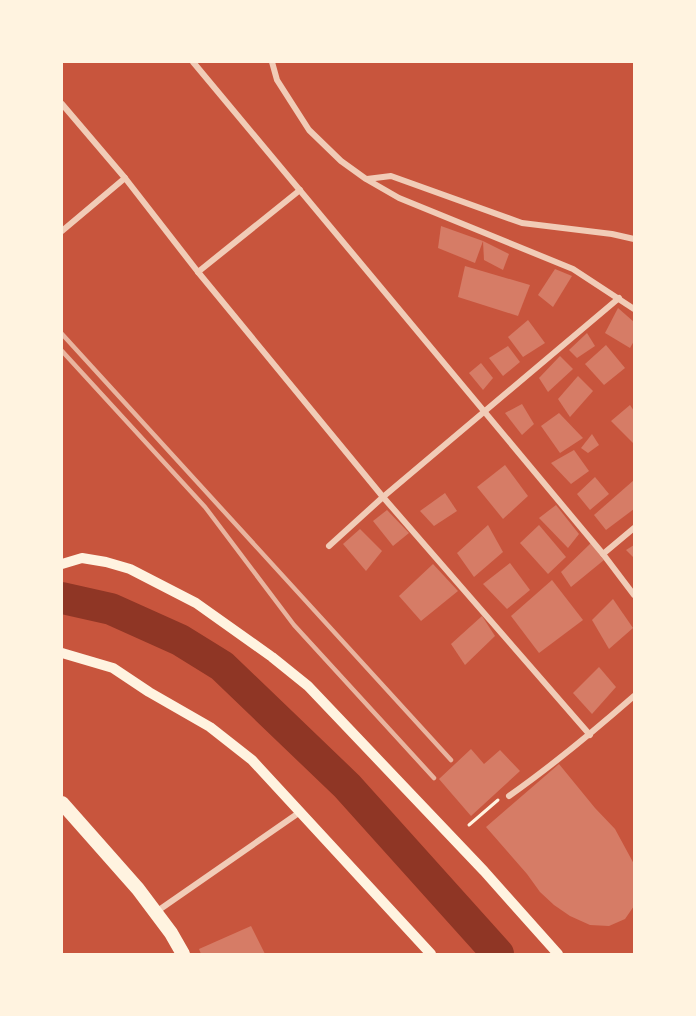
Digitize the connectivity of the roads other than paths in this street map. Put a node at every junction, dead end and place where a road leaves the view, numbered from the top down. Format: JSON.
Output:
{"nodes":[{"id":1,"x":193,"y":62,"type":"edge"},
{"id":2,"x":272,"y":62,"type":"edge"},
{"id":3,"x":62,"y":104,"type":"edge"},
{"id":4,"x":125,"y":178,"type":"junction"},
{"id":5,"x":366,"y":179,"type":"junction"},
{"id":6,"x":300,"y":190,"type":"junction"},
{"id":7,"x":62,"y":231,"type":"edge"},
{"id":8,"x":634,"y":239,"type":"edge"},
{"id":9,"x":198,"y":272,"type":"junction"},
{"id":10,"x":619,"y":298,"type":"junction"},
{"id":11,"x":634,"y":309,"type":"edge"},
{"id":12,"x":485,"y":413,"type":"junction"},
{"id":13,"x":383,"y":497,"type":"junction"},
{"id":14,"x":634,"y":528,"type":"edge"},
{"id":15,"x":329,"y":546,"type":"dead end"},
{"id":16,"x":603,"y":554,"type":"junction"},
{"id":17,"x":62,"y":564,"type":"edge"},
{"id":18,"x":634,"y":595,"type":"edge"},
{"id":19,"x":62,"y":653,"type":"edge"},
{"id":20,"x":634,"y":696,"type":"edge"},
{"id":21,"x":590,"y":735,"type":"junction"},
{"id":22,"x":509,"y":796,"type":"road end"},
{"id":23,"x":62,"y":803,"type":"edge"},
{"id":24,"x":300,"y":812,"type":"junction"},
{"id":25,"x":156,"y":912,"type":"junction"},
{"id":26,"x":180,"y":954,"type":"edge"},
{"id":27,"x":431,"y":954,"type":"edge"},
{"id":28,"x":558,"y":954,"type":"edge"}],
"edges":[{"from":1,"to":6,"type":"street"},
{"from":2,"to":5,"type":"street"},
{"from":3,"to":4,"type":"street"},
{"from":4,"to":7,"type":"street"},
{"from":4,"to":9,"type":"street"},
{"from":5,"to":8,"type":"street"},
{"from":5,"to":10,"type":"street"},
{"from":6,"to":9,"type":"street"},
{"from":6,"to":12,"type":"street"},
{"from":9,"to":13,"type":"street"},
{"from":10,"to":11,"type":"street"},
{"from":10,"to":12,"type":"street"},
{"from":12,"to":13,"type":"street"},
{"from":12,"to":16,"type":"street"},
{"from":13,"to":15,"type":"street"},
{"from":13,"to":21,"type":"street"},
{"from":14,"to":16,"type":"street"},
{"from":16,"to":18,"type":"street"},
{"from":17,"to":28,"type":"main road"},
{"from":19,"to":24,"type":"main road"},
{"from":20,"to":21,"type":"street"},
{"from":21,"to":22,"type":"street"},
{"from":23,"to":25,"type":"highway"},
{"from":24,"to":25,"type":"street"},
{"from":24,"to":27,"type":"main road"},
{"from":25,"to":26,"type":"highway"}]}
